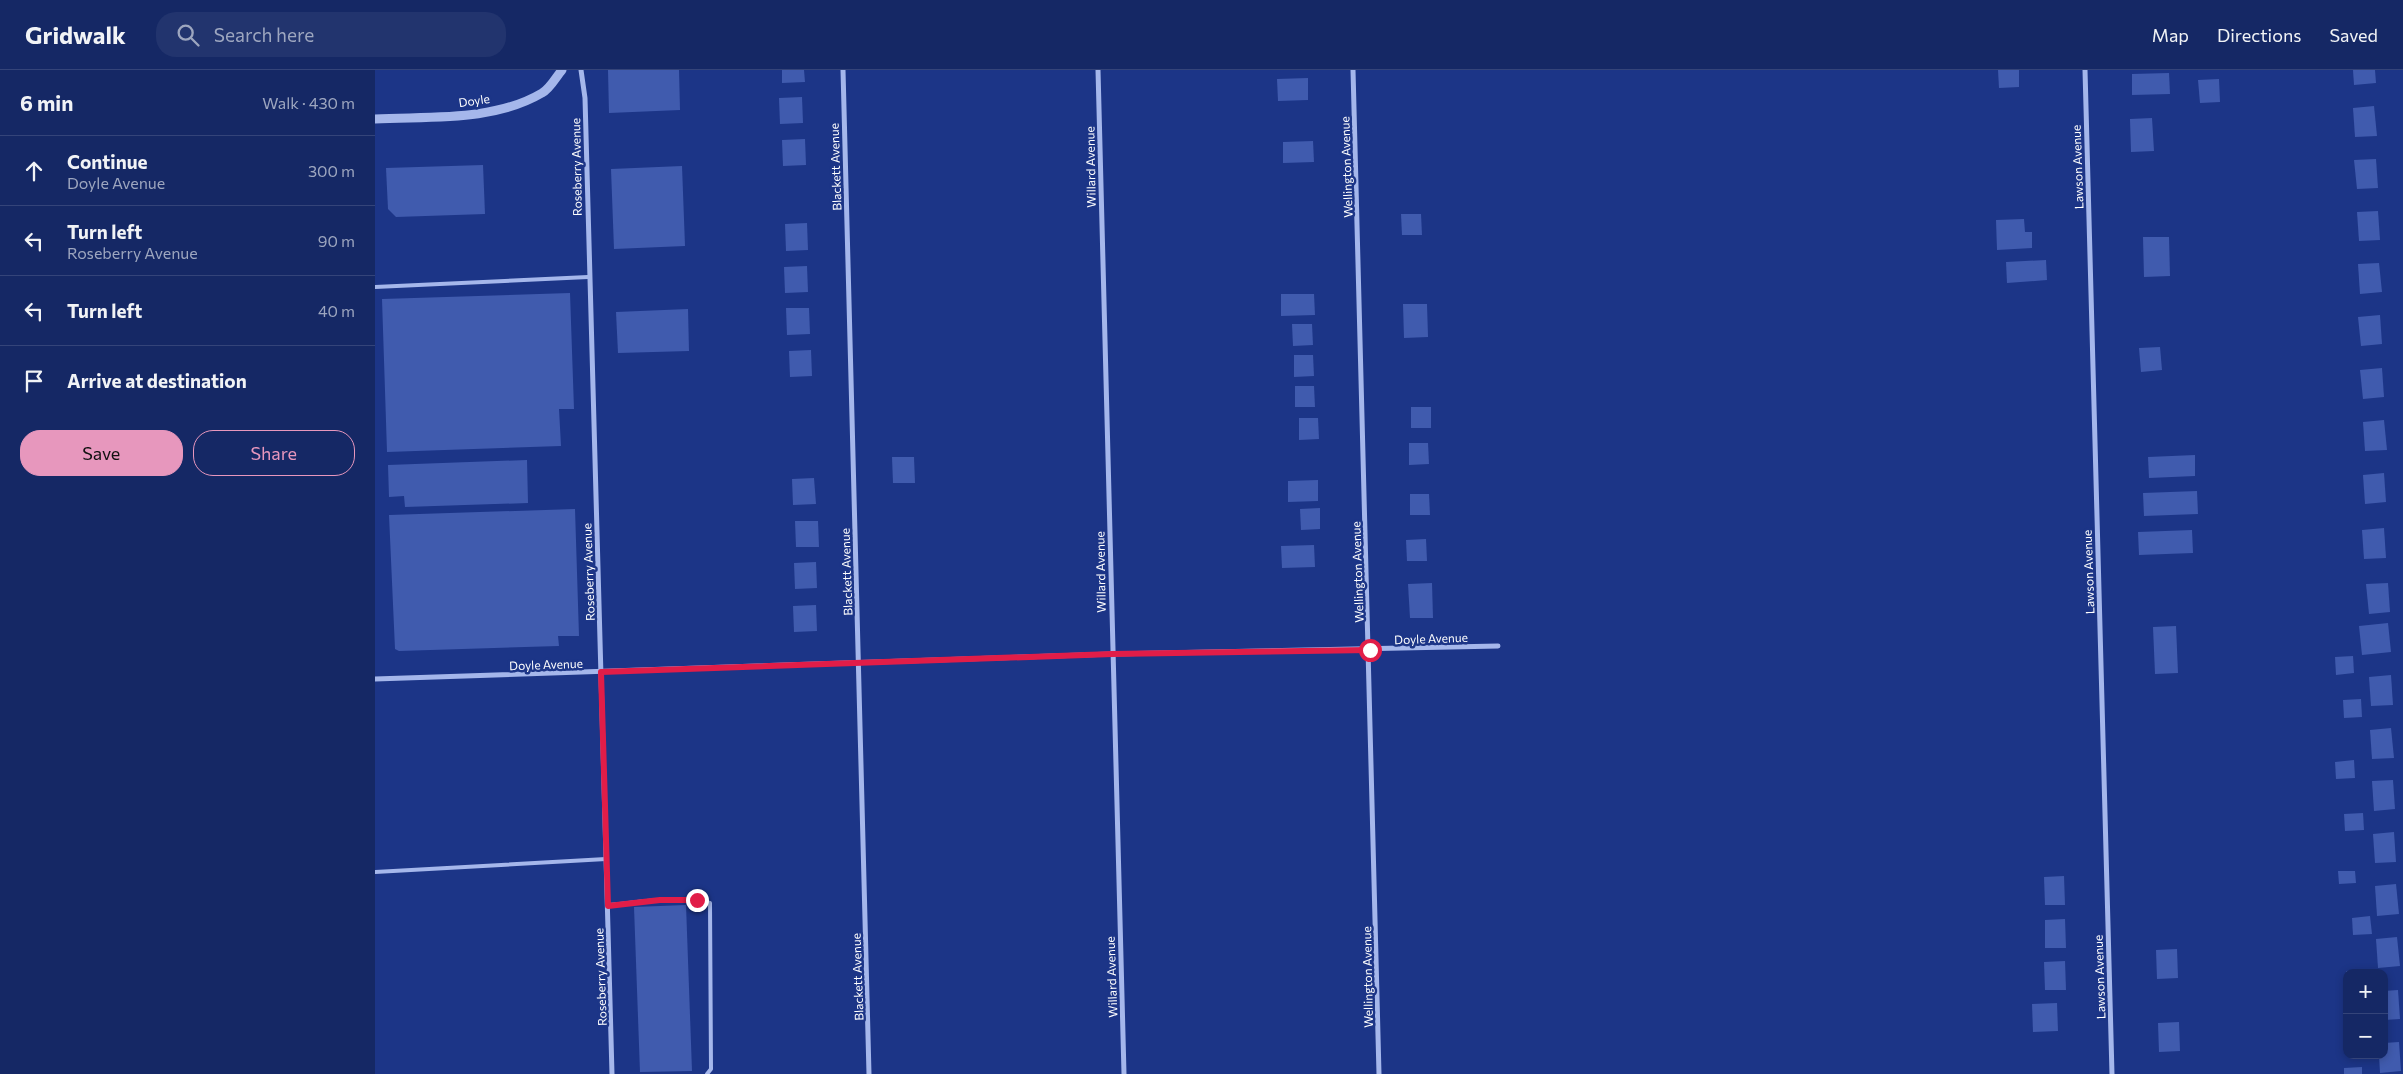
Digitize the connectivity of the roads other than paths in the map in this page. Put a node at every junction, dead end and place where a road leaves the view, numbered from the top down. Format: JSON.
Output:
{"nodes":[{"id":1,"x":562,"y":70,"type":"edge"},
{"id":2,"x":581,"y":70,"type":"edge"},
{"id":3,"x":843,"y":70,"type":"edge"},
{"id":4,"x":1097,"y":70,"type":"edge"},
{"id":5,"x":1353,"y":70,"type":"edge"},
{"id":6,"x":2085,"y":70,"type":"edge"},
{"id":7,"x":375,"y":119,"type":"edge"},
{"id":8,"x":588,"y":277,"type":"junction"},
{"id":9,"x":375,"y":287,"type":"edge"},
{"id":10,"x":1498,"y":646,"type":"dead end"},
{"id":11,"x":1370,"y":650,"type":"junction"},
{"id":12,"x":1112,"y":654,"type":"junction"},
{"id":13,"x":858,"y":663,"type":"junction"},
{"id":14,"x":601,"y":672,"type":"junction"},
{"id":15,"x":375,"y":679,"type":"edge"},
{"id":16,"x":606,"y":859,"type":"junction"},
{"id":17,"x":375,"y":872,"type":"edge"},
{"id":18,"x":608,"y":906,"type":"junction"},
{"id":19,"x":612,"y":1074,"type":"edge"},
{"id":20,"x":707,"y":1074,"type":"edge"},
{"id":21,"x":869,"y":1074,"type":"edge"},
{"id":22,"x":1124,"y":1074,"type":"edge"},
{"id":23,"x":1379,"y":1074,"type":"edge"},
{"id":24,"x":2112,"y":1074,"type":"edge"}],
"edges":[{"from":1,"to":7,"type":"street","name":"Doyle"},
{"from":2,"to":8,"type":"street","name":"Roseberry Avenue"},
{"from":3,"to":13,"type":"street","name":"Blackett Avenue"},
{"from":4,"to":12,"type":"street","name":"Willard Avenue"},
{"from":5,"to":11,"type":"street","name":"Wellington Avenue"},
{"from":6,"to":24,"type":"street","name":"Lawson Avenue"},
{"from":8,"to":9,"type":"lane"},
{"from":8,"to":14,"type":"street","name":"Roseberry Avenue"},
{"from":10,"to":11,"type":"street","name":"Doyle Avenue"},
{"from":11,"to":12,"type":"street","name":"Doyle Avenue"},
{"from":11,"to":23,"type":"street","name":"Wellington Avenue"},
{"from":12,"to":13,"type":"street","name":"Doyle Avenue"},
{"from":12,"to":22,"type":"street","name":"Willard Avenue"},
{"from":13,"to":14,"type":"street","name":"Doyle Avenue"},
{"from":13,"to":21,"type":"street","name":"Blackett Avenue"},
{"from":14,"to":15,"type":"street","name":"Doyle Avenue"},
{"from":14,"to":16,"type":"street","name":"Roseberry Avenue"},
{"from":16,"to":17,"type":"lane"},
{"from":16,"to":18,"type":"street","name":"Roseberry Avenue"},
{"from":18,"to":19,"type":"street","name":"Roseberry Avenue"},
{"from":18,"to":20,"type":"lane"}]}
